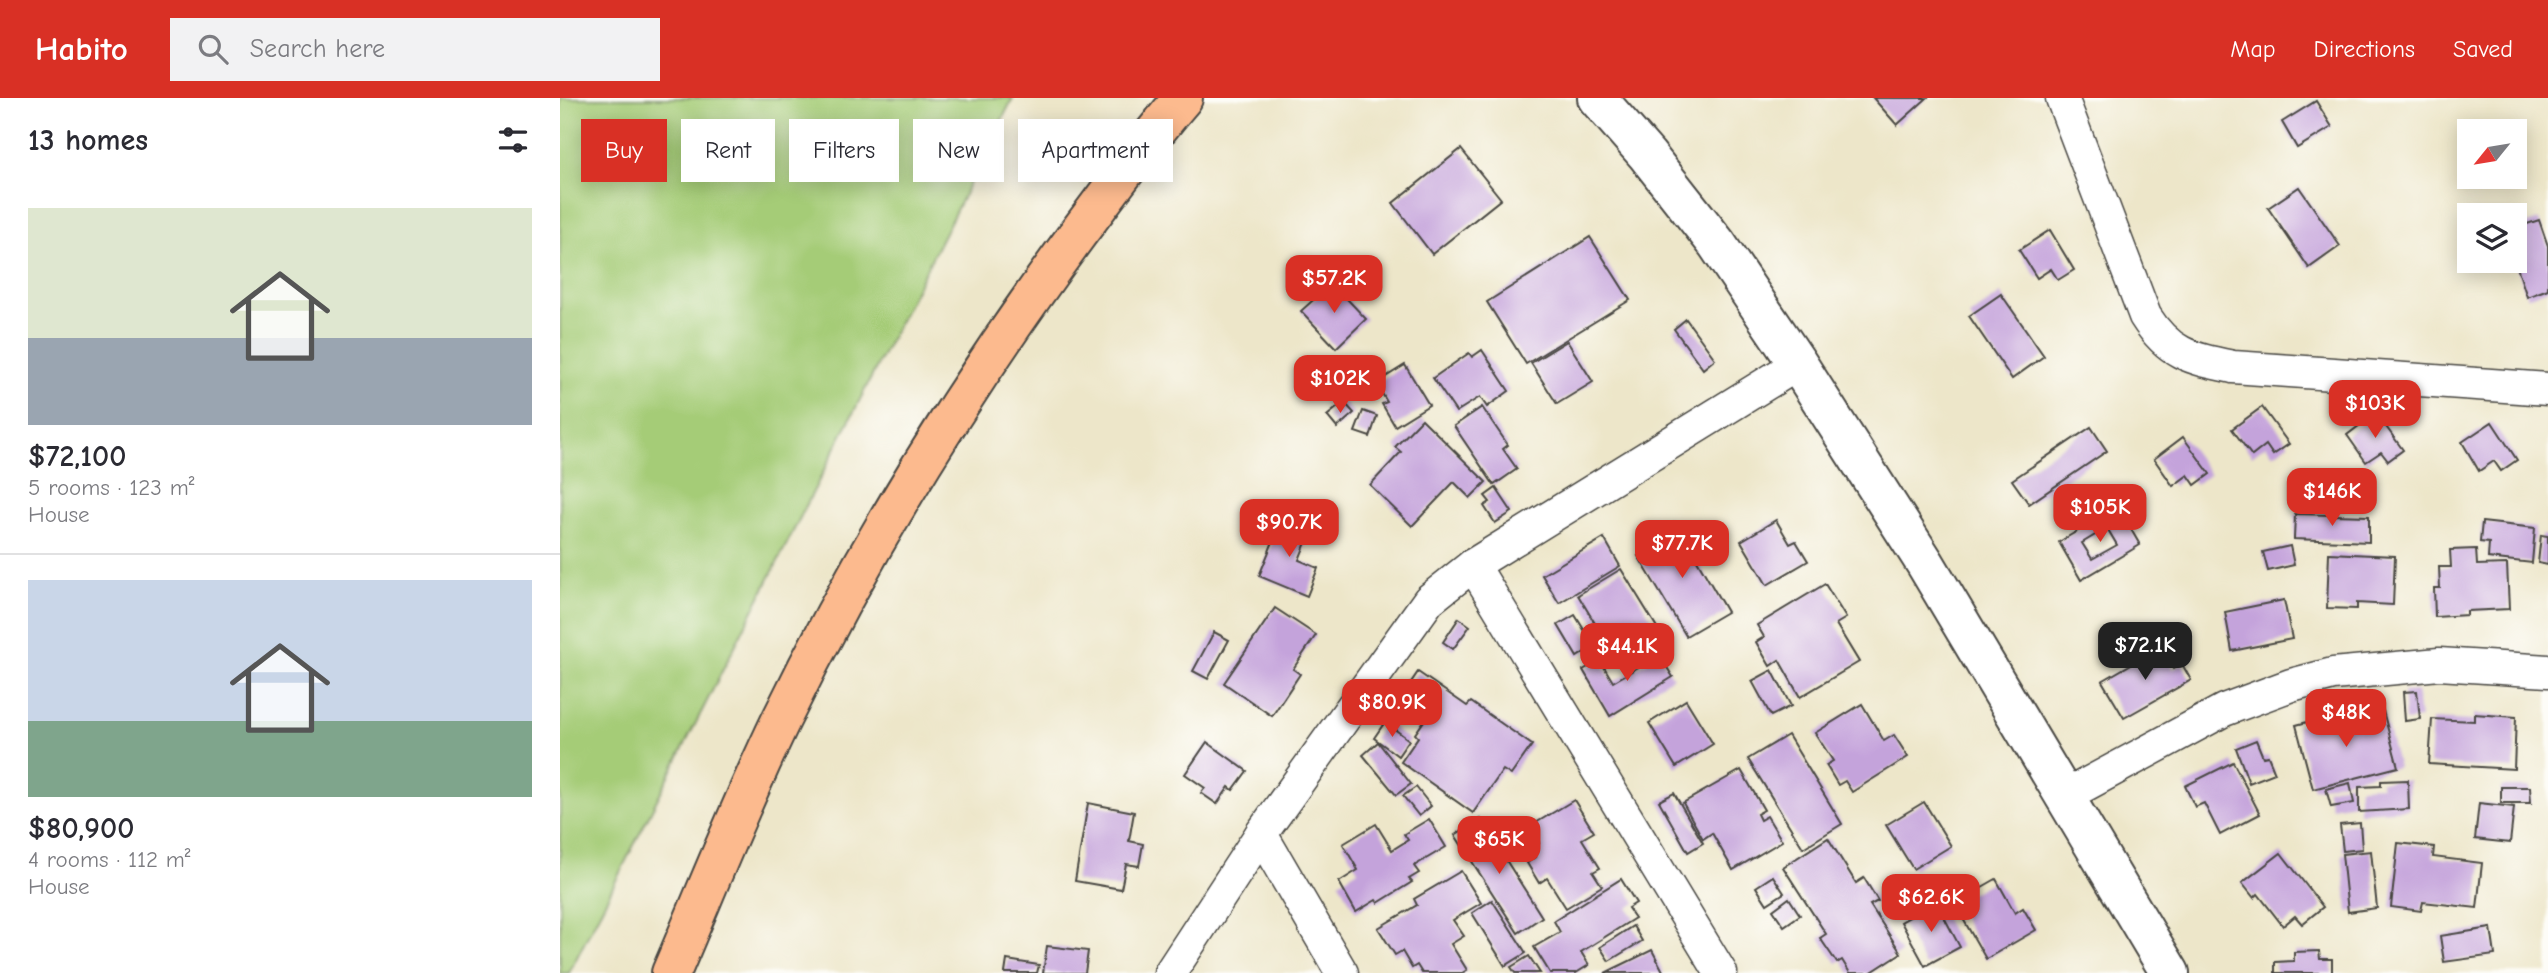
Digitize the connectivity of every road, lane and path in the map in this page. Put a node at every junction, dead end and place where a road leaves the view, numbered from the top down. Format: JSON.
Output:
{"nodes":[{"id":1,"x":1183,"y":98,"type":"edge"},
{"id":2,"x":1597,"y":98,"type":"edge"},
{"id":3,"x":2062,"y":98,"type":"edge"},
{"id":4,"x":1798,"y":364,"type":"junction"},
{"id":5,"x":2548,"y":389,"type":"edge"},
{"id":6,"x":1473,"y":565,"type":"junction"},
{"id":7,"x":2548,"y":671,"type":"edge"},
{"id":8,"x":2063,"y":797,"type":"junction"},
{"id":9,"x":1261,"y":834,"type":"junction"},
{"id":10,"x":671,"y":973,"type":"edge"},
{"id":11,"x":1170,"y":973,"type":"edge"},
{"id":12,"x":1342,"y":973,"type":"edge"},
{"id":13,"x":1721,"y":973,"type":"edge"},
{"id":14,"x":2170,"y":973,"type":"edge"}],
"edges":[{"from":1,"to":10,"type":"highway"},
{"from":2,"to":4,"type":"street"},
{"from":3,"to":5,"type":"street"},
{"from":4,"to":6,"type":"street"},
{"from":4,"to":8,"type":"street"},
{"from":6,"to":9,"type":"street"},
{"from":6,"to":13,"type":"street"},
{"from":7,"to":8,"type":"street"},
{"from":8,"to":14,"type":"street"},
{"from":9,"to":11,"type":"street"},
{"from":9,"to":12,"type":"street"}]}
